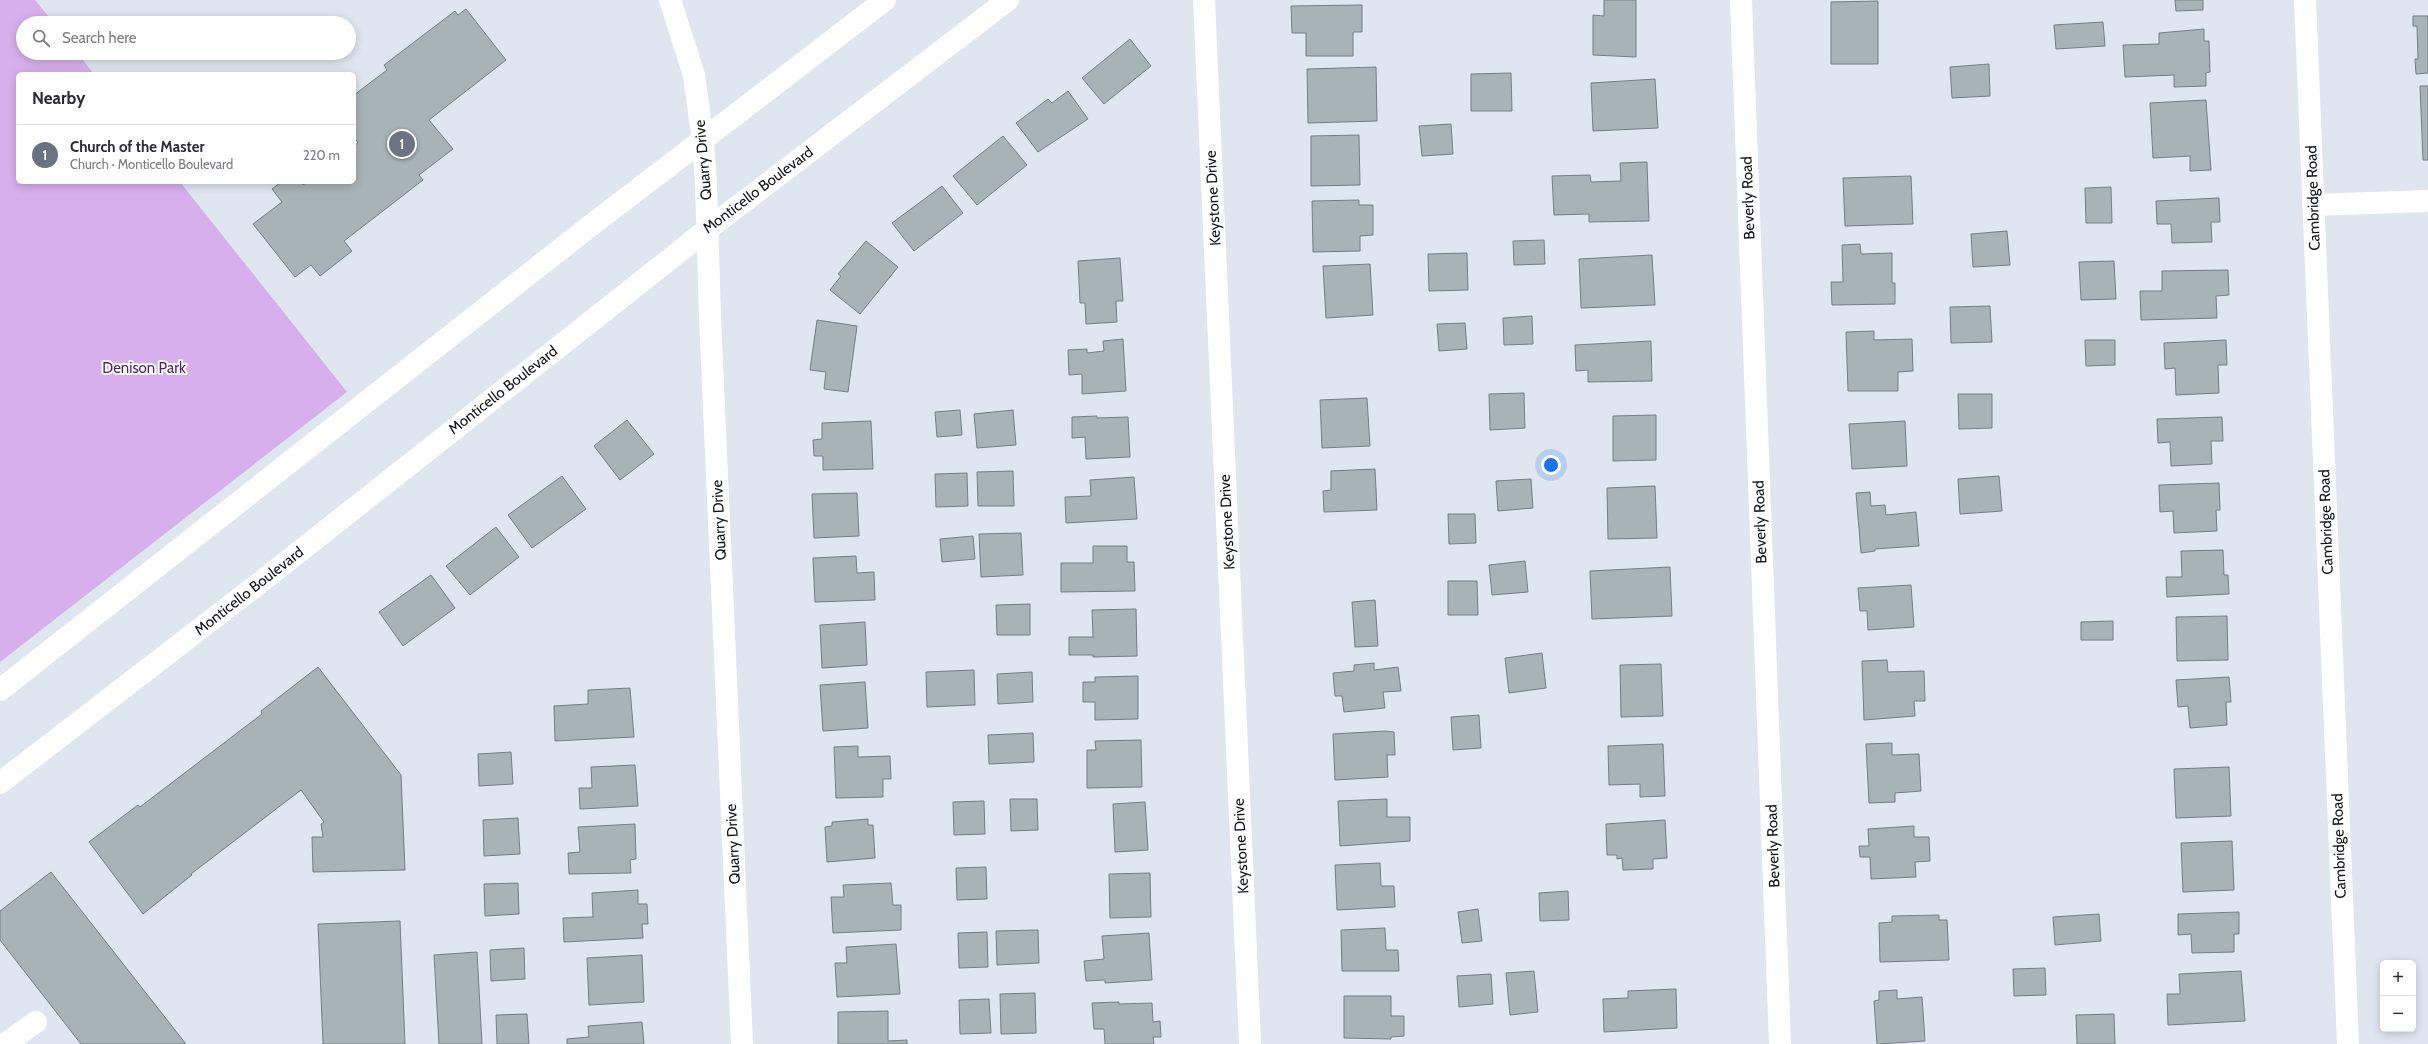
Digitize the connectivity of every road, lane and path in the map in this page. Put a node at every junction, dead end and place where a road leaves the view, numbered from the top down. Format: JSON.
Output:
{"nodes":[{"id":1,"x":670,"y":0,"type":"edge"},
{"id":2,"x":885,"y":0,"type":"edge"},
{"id":3,"x":1008,"y":0,"type":"edge"},
{"id":4,"x":1204,"y":0,"type":"edge"},
{"id":5,"x":1741,"y":0,"type":"edge"},
{"id":6,"x":2305,"y":0,"type":"edge"},
{"id":7,"x":703,"y":141,"type":"junction"},
{"id":8,"x":2428,"y":201,"type":"edge"},
{"id":9,"x":2313,"y":205,"type":"junction"},
{"id":10,"x":708,"y":229,"type":"junction"},
{"id":11,"x":0,"y":690,"type":"edge"},
{"id":12,"x":0,"y":783,"type":"edge"},
{"id":13,"x":36,"y":1022,"type":"dead end"},
{"id":14,"x":5,"y":1044,"type":"edge"},
{"id":15,"x":742,"y":1044,"type":"edge"},
{"id":16,"x":1250,"y":1044,"type":"edge"},
{"id":17,"x":1780,"y":1044,"type":"edge"},
{"id":18,"x":2348,"y":1044,"type":"edge"}],
"edges":[{"from":1,"to":7,"type":"street","name":"Quarry Drive"},
{"from":2,"to":7,"type":"street"},
{"from":3,"to":10,"type":"street","name":"Monticello Boulevard"},
{"from":4,"to":16,"type":"street","name":"Keystone Drive"},
{"from":5,"to":17,"type":"street","name":"Beverly Road"},
{"from":6,"to":9,"type":"street","name":"Cambridge Road"},
{"from":7,"to":10,"type":"street","name":"Quarry Drive"},
{"from":7,"to":11,"type":"street"},
{"from":8,"to":9,"type":"street"},
{"from":9,"to":18,"type":"street","name":"Cambridge Road"},
{"from":10,"to":12,"type":"street","name":"Monticello Boulevard"},
{"from":10,"to":15,"type":"street","name":"Quarry Drive"},
{"from":13,"to":14,"type":"street"}]}
